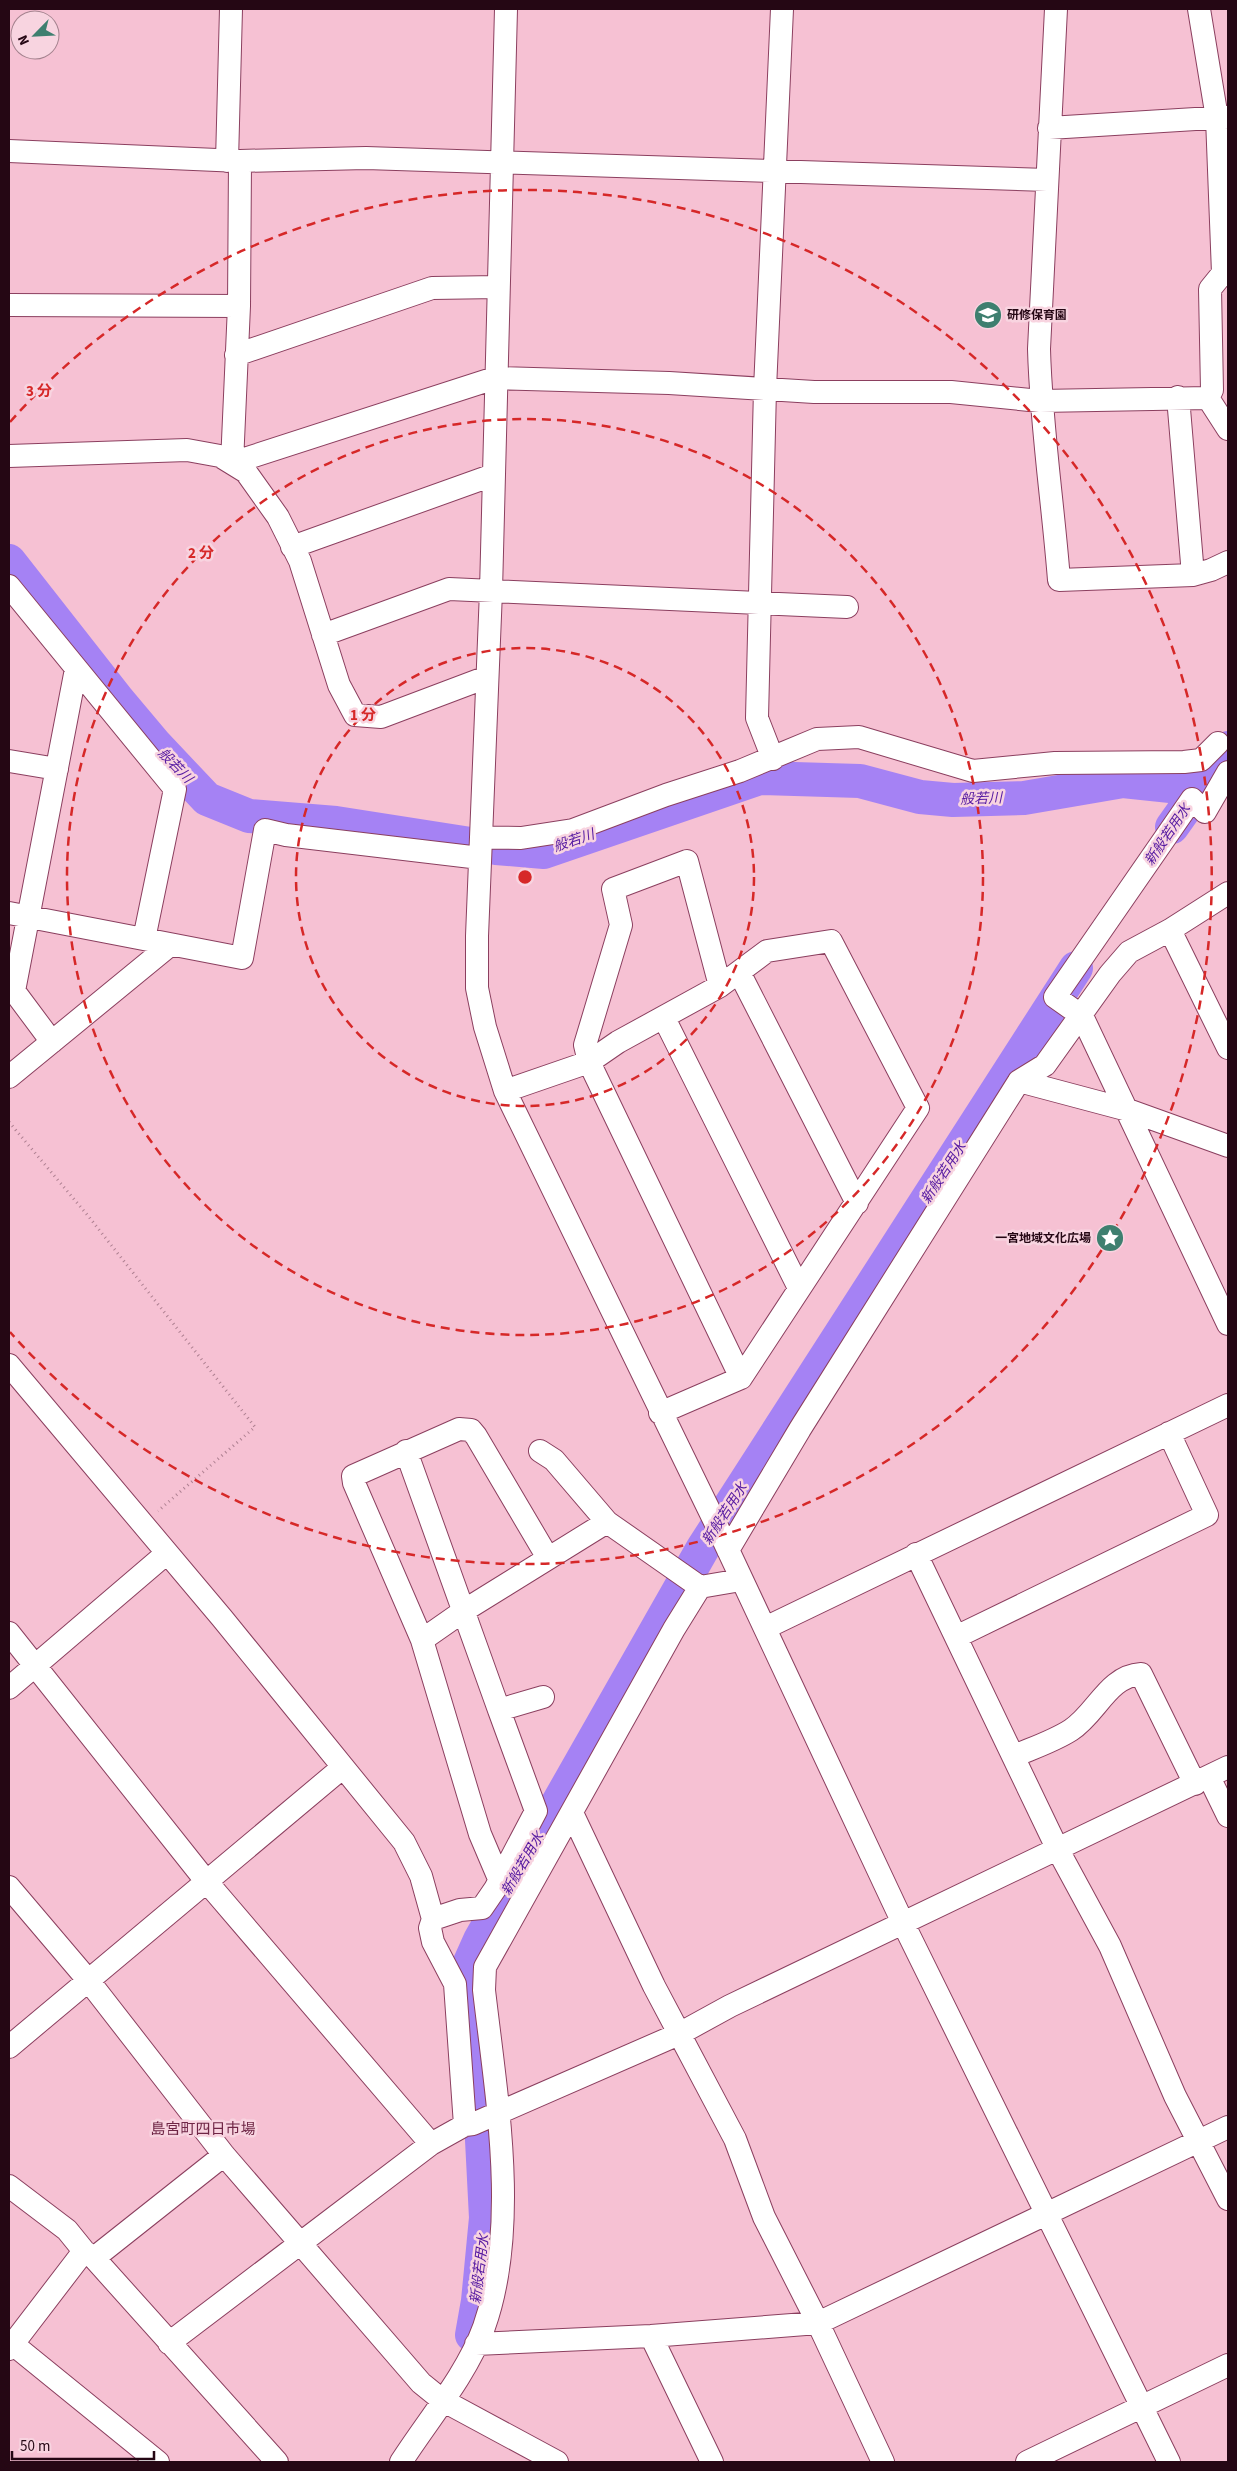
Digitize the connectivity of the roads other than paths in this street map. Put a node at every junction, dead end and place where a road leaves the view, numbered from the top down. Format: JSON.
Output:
{"nodes":[{"id":1,"x":231,"y":9,"type":"edge"},
{"id":2,"x":506,"y":9,"type":"edge"},
{"id":3,"x":782,"y":9,"type":"edge"},
{"id":4,"x":1056,"y":9,"type":"edge"},
{"id":5,"x":1199,"y":9,"type":"edge"},
{"id":6,"x":1222,"y":117,"type":"edge"},
{"id":7,"x":1049,"y":128,"type":"junction"},
{"id":8,"x":9,"y":151,"type":"edge"},
{"id":9,"x":233,"y":161,"type":"junction"},
{"id":10,"x":502,"y":161,"type":"junction"},
{"id":11,"x":776,"y":171,"type":"junction"},
{"id":12,"x":1048,"y":180,"type":"junction"},
{"id":13,"x":1226,"y":274,"type":"edge"},
{"id":14,"x":498,"y":287,"type":"junction"},
{"id":15,"x":9,"y":305,"type":"edge"},
{"id":16,"x":239,"y":306,"type":"junction"},
{"id":17,"x":236,"y":355,"type":"junction"},
{"id":18,"x":495,"y":378,"type":"junction"},
{"id":19,"x":765,"y":389,"type":"junction"},
{"id":20,"x":1178,"y":397,"type":"junction"},
{"id":21,"x":1208,"y":398,"type":"junction"},
{"id":22,"x":1040,"y":401,"type":"junction"},
{"id":23,"x":1228,"y":429,"type":"edge"},
{"id":24,"x":9,"y":456,"type":"edge"},
{"id":25,"x":232,"y":463,"type":"junction"},
{"id":26,"x":493,"y":475,"type":"junction"},
{"id":27,"x":292,"y":547,"type":"junction"},
{"id":28,"x":1228,"y":562,"type":"edge"},
{"id":29,"x":1193,"y":575,"type":"junction"},
{"id":30,"x":9,"y":586,"type":"edge"},
{"id":31,"x":491,"y":591,"type":"junction"},
{"id":32,"x":761,"y":603,"type":"junction"},
{"id":33,"x":847,"y":607,"type":"dead end"},
{"id":34,"x":323,"y":635,"type":"junction"},
{"id":35,"x":76,"y":669,"type":"junction"},
{"id":36,"x":487,"y":677,"type":"junction"},
{"id":37,"x":1218,"y":742,"type":"dead end"},
{"id":38,"x":773,"y":759,"type":"junction"},
{"id":39,"x":9,"y":761,"type":"edge"},
{"id":40,"x":57,"y":769,"type":"junction"},
{"id":41,"x":1228,"y":772,"type":"edge"},
{"id":42,"x":480,"y":848,"type":"junction"},
{"id":43,"x":1228,"y":893,"type":"edge"},
{"id":44,"x":18,"y":915,"type":"edge"},
{"id":45,"x":1170,"y":930,"type":"junction"},
{"id":46,"x":144,"y":940,"type":"junction"},
{"id":47,"x":170,"y":945,"type":"junction"},
{"id":48,"x":739,"y":972,"type":"junction"},
{"id":49,"x":720,"y":986,"type":"junction"},
{"id":50,"x":1082,"y":1016,"type":"junction"},
{"id":51,"x":664,"y":1018,"type":"junction"},
{"id":52,"x":52,"y":1042,"type":"junction"},
{"id":53,"x":1228,"y":1048,"type":"edge"},
{"id":54,"x":589,"y":1062,"type":"junction"},
{"id":55,"x":9,"y":1077,"type":"edge"},
{"id":56,"x":1019,"y":1081,"type":"junction"},
{"id":57,"x":505,"y":1091,"type":"junction"},
{"id":58,"x":1128,"y":1110,"type":"junction"},
{"id":59,"x":1228,"y":1146,"type":"edge"},
{"id":60,"x":857,"y":1203,"type":"junction"},
{"id":61,"x":799,"y":1288,"type":"junction"},
{"id":62,"x":1228,"y":1324,"type":"edge"},
{"id":63,"x":9,"y":1365,"type":"edge"},
{"id":64,"x":741,"y":1378,"type":"junction"},
{"id":65,"x":1228,"y":1406,"type":"edge"},
{"id":66,"x":660,"y":1413,"type":"junction"},
{"id":67,"x":1169,"y":1433,"type":"junction"},
{"id":68,"x":406,"y":1451,"type":"junction"},
{"id":69,"x":540,"y":1451,"type":"dead end"},
{"id":70,"x":608,"y":1522,"type":"junction"},
{"id":71,"x":721,"y":1537,"type":"junction"},
{"id":72,"x":167,"y":1553,"type":"junction"},
{"id":73,"x":916,"y":1554,"type":"junction"},
{"id":74,"x":548,"y":1558,"type":"junction"},
{"id":75,"x":741,"y":1580,"type":"junction"},
{"id":76,"x":700,"y":1587,"type":"junction"},
{"id":77,"x":465,"y":1610,"type":"junction"},
{"id":78,"x":765,"y":1628,"type":"junction"},
{"id":79,"x":9,"y":1633,"type":"edge"},
{"id":80,"x":956,"y":1637,"type":"junction"},
{"id":81,"x":422,"y":1640,"type":"junction"},
{"id":82,"x":35,"y":1665,"type":"junction"},
{"id":83,"x":9,"y":1688,"type":"edge"},
{"id":84,"x":543,"y":1697,"type":"dead end"},
{"id":85,"x":499,"y":1710,"type":"junction"},
{"id":86,"x":1014,"y":1756,"type":"junction"},
{"id":87,"x":342,"y":1768,"type":"junction"},
{"id":88,"x":1211,"y":1776,"type":"edge"},
{"id":89,"x":572,"y":1813,"type":"junction"},
{"id":90,"x":1228,"y":1816,"type":"edge"},
{"id":91,"x":1058,"y":1850,"type":"junction"},
{"id":92,"x":500,"y":1880,"type":"junction"},
{"id":93,"x":206,"y":1881,"type":"junction"},
{"id":94,"x":9,"y":1887,"type":"edge"},
{"id":95,"x":433,"y":1919,"type":"junction"},
{"id":96,"x":903,"y":1924,"type":"junction"},
{"id":97,"x":88,"y":1980,"type":"junction"},
{"id":98,"x":679,"y":2034,"type":"junction"},
{"id":99,"x":9,"y":2047,"type":"edge"},
{"id":100,"x":497,"y":2114,"type":"junction"},
{"id":101,"x":469,"y":2124,"type":"junction"},
{"id":102,"x":1228,"y":2127,"type":"edge"},
{"id":103,"x":1198,"y":2142,"type":"junction"},
{"id":104,"x":431,"y":2144,"type":"junction"},
{"id":105,"x":224,"y":2155,"type":"junction"},
{"id":106,"x":9,"y":2186,"type":"edge"},
{"id":107,"x":1228,"y":2199,"type":"edge"},
{"id":108,"x":1047,"y":2213,"type":"junction"},
{"id":109,"x":301,"y":2244,"type":"junction"},
{"id":110,"x":89,"y":2255,"type":"junction"},
{"id":111,"x":818,"y":2323,"type":"junction"},
{"id":112,"x":651,"y":2336,"type":"junction"},
{"id":113,"x":169,"y":2343,"type":"junction"},
{"id":114,"x":476,"y":2344,"type":"junction"},
{"id":115,"x":10,"y":2345,"type":"edge"},
{"id":116,"x":1228,"y":2365,"type":"edge"},
{"id":117,"x":442,"y":2400,"type":"junction"},
{"id":118,"x":1141,"y":2408,"type":"junction"},
{"id":119,"x":1041,"y":2459,"type":"edge"},
{"id":120,"x":158,"y":2462,"type":"edge"},
{"id":121,"x":278,"y":2462,"type":"edge"},
{"id":122,"x":401,"y":2462,"type":"edge"},
{"id":123,"x":557,"y":2462,"type":"edge"},
{"id":124,"x":712,"y":2462,"type":"edge"},
{"id":125,"x":883,"y":2462,"type":"edge"},
{"id":126,"x":1169,"y":2462,"type":"edge"}],
"edges":[{"from":1,"to":9,"type":"street"},
{"from":2,"to":10,"type":"street"},
{"from":3,"to":11,"type":"street"},
{"from":4,"to":7,"type":"street"},
{"from":5,"to":6,"type":"street"},
{"from":6,"to":7,"type":"street"},
{"from":6,"to":13,"type":"street"},
{"from":7,"to":12,"type":"street"},
{"from":8,"to":9,"type":"street"},
{"from":9,"to":10,"type":"street"},
{"from":9,"to":16,"type":"street"},
{"from":10,"to":11,"type":"street"},
{"from":10,"to":14,"type":"street"},
{"from":11,"to":12,"type":"street"},
{"from":11,"to":19,"type":"street"},
{"from":12,"to":22,"type":"street"},
{"from":13,"to":21,"type":"street"},
{"from":14,"to":17,"type":"street"},
{"from":14,"to":18,"type":"street"},
{"from":15,"to":16,"type":"street"},
{"from":16,"to":17,"type":"street"},
{"from":17,"to":25,"type":"street"},
{"from":18,"to":19,"type":"street"},
{"from":18,"to":25,"type":"street"},
{"from":18,"to":26,"type":"street"},
{"from":19,"to":22,"type":"street"},
{"from":19,"to":32,"type":"street"},
{"from":20,"to":21,"type":"street"},
{"from":20,"to":22,"type":"street"},
{"from":20,"to":29,"type":"street"},
{"from":21,"to":23,"type":"street"},
{"from":22,"to":29,"type":"street"},
{"from":24,"to":25,"type":"street"},
{"from":25,"to":27,"type":"street"},
{"from":26,"to":27,"type":"street"},
{"from":26,"to":31,"type":"street"},
{"from":27,"to":34,"type":"street"},
{"from":28,"to":29,"type":"street"},
{"from":30,"to":35,"type":"street"},
{"from":31,"to":32,"type":"street"},
{"from":31,"to":34,"type":"street"},
{"from":31,"to":36,"type":"street"},
{"from":32,"to":33,"type":"street"},
{"from":32,"to":38,"type":"street"},
{"from":34,"to":36,"type":"street"},
{"from":35,"to":40,"type":"street"},
{"from":35,"to":46,"type":"street"},
{"from":36,"to":42,"type":"street"},
{"from":37,"to":38,"type":"street"},
{"from":38,"to":42,"type":"street"},
{"from":39,"to":40,"type":"street"},
{"from":40,"to":44,"type":"street"},
{"from":41,"to":50,"type":"street"},
{"from":42,"to":47,"type":"street"},
{"from":42,"to":57,"type":"street"},
{"from":43,"to":45,"type":"street"},
{"from":44,"to":46,"type":"street"},
{"from":44,"to":52,"type":"street"},
{"from":45,"to":50,"type":"street"},
{"from":45,"to":53,"type":"street"},
{"from":46,"to":47,"type":"street"},
{"from":47,"to":52,"type":"street"},
{"from":48,"to":49,"type":"street"},
{"from":48,"to":60,"type":"street"},
{"from":48,"to":60,"type":"street"},
{"from":49,"to":51,"type":"street"},
{"from":49,"to":54,"type":"street"},
{"from":50,"to":56,"type":"street"},
{"from":50,"to":58,"type":"street"},
{"from":51,"to":54,"type":"street"},
{"from":51,"to":61,"type":"street"},
{"from":52,"to":55,"type":"street"},
{"from":54,"to":57,"type":"street"},
{"from":54,"to":64,"type":"street"},
{"from":56,"to":58,"type":"street"},
{"from":56,"to":71,"type":"street"},
{"from":57,"to":66,"type":"street"},
{"from":58,"to":59,"type":"street"},
{"from":58,"to":62,"type":"street"},
{"from":60,"to":61,"type":"street"},
{"from":61,"to":64,"type":"street"},
{"from":63,"to":72,"type":"street"},
{"from":64,"to":66,"type":"street"},
{"from":65,"to":67,"type":"street"},
{"from":66,"to":71,"type":"street"},
{"from":67,"to":73,"type":"street"},
{"from":67,"to":80,"type":"street"},
{"from":68,"to":74,"type":"street"},
{"from":68,"to":77,"type":"street"},
{"from":68,"to":81,"type":"street"},
{"from":69,"to":70,"type":"street"},
{"from":70,"to":74,"type":"street"},
{"from":70,"to":76,"type":"street"},
{"from":71,"to":75,"type":"street"},
{"from":72,"to":82,"type":"street"},
{"from":72,"to":87,"type":"street"},
{"from":73,"to":78,"type":"street"},
{"from":73,"to":80,"type":"street"},
{"from":74,"to":77,"type":"street"},
{"from":75,"to":76,"type":"street"},
{"from":75,"to":78,"type":"street"},
{"from":76,"to":89,"type":"street"},
{"from":77,"to":81,"type":"street"},
{"from":77,"to":85,"type":"street"},
{"from":78,"to":96,"type":"street"},
{"from":79,"to":82,"type":"street"},
{"from":80,"to":86,"type":"street"},
{"from":81,"to":92,"type":"street"},
{"from":82,"to":83,"type":"street"},
{"from":82,"to":93,"type":"street"},
{"from":84,"to":85,"type":"street"},
{"from":85,"to":92,"type":"street"},
{"from":86,"to":88,"type":"street"},
{"from":86,"to":91,"type":"street"},
{"from":87,"to":93,"type":"street"},
{"from":87,"to":95,"type":"street"},
{"from":88,"to":90,"type":"street"},
{"from":88,"to":91,"type":"street"},
{"from":89,"to":98,"type":"street"},
{"from":89,"to":100,"type":"street"},
{"from":91,"to":96,"type":"street"},
{"from":91,"to":103,"type":"street"},
{"from":92,"to":95,"type":"street"},
{"from":93,"to":97,"type":"street"},
{"from":93,"to":104,"type":"street"},
{"from":94,"to":97,"type":"street"},
{"from":95,"to":101,"type":"street"},
{"from":96,"to":98,"type":"street"},
{"from":96,"to":108,"type":"street"},
{"from":97,"to":99,"type":"street"},
{"from":97,"to":105,"type":"street"},
{"from":98,"to":100,"type":"street"},
{"from":98,"to":111,"type":"street"},
{"from":100,"to":101,"type":"street"},
{"from":100,"to":114,"type":"street"},
{"from":101,"to":104,"type":"street"},
{"from":102,"to":103,"type":"street"},
{"from":103,"to":107,"type":"street"},
{"from":103,"to":108,"type":"street"},
{"from":104,"to":109,"type":"street"},
{"from":105,"to":109,"type":"street"},
{"from":105,"to":110,"type":"street"},
{"from":106,"to":110,"type":"street"},
{"from":108,"to":111,"type":"street"},
{"from":108,"to":118,"type":"street"},
{"from":109,"to":113,"type":"street"},
{"from":109,"to":117,"type":"street"},
{"from":110,"to":113,"type":"street"},
{"from":110,"to":115,"type":"street"},
{"from":111,"to":112,"type":"street"},
{"from":111,"to":125,"type":"street"},
{"from":112,"to":114,"type":"street"},
{"from":112,"to":124,"type":"street"},
{"from":113,"to":121,"type":"street"},
{"from":114,"to":117,"type":"street"},
{"from":115,"to":120,"type":"street"},
{"from":116,"to":118,"type":"street"},
{"from":117,"to":122,"type":"street"},
{"from":117,"to":123,"type":"street"},
{"from":118,"to":119,"type":"street"},
{"from":118,"to":126,"type":"street"}]}
